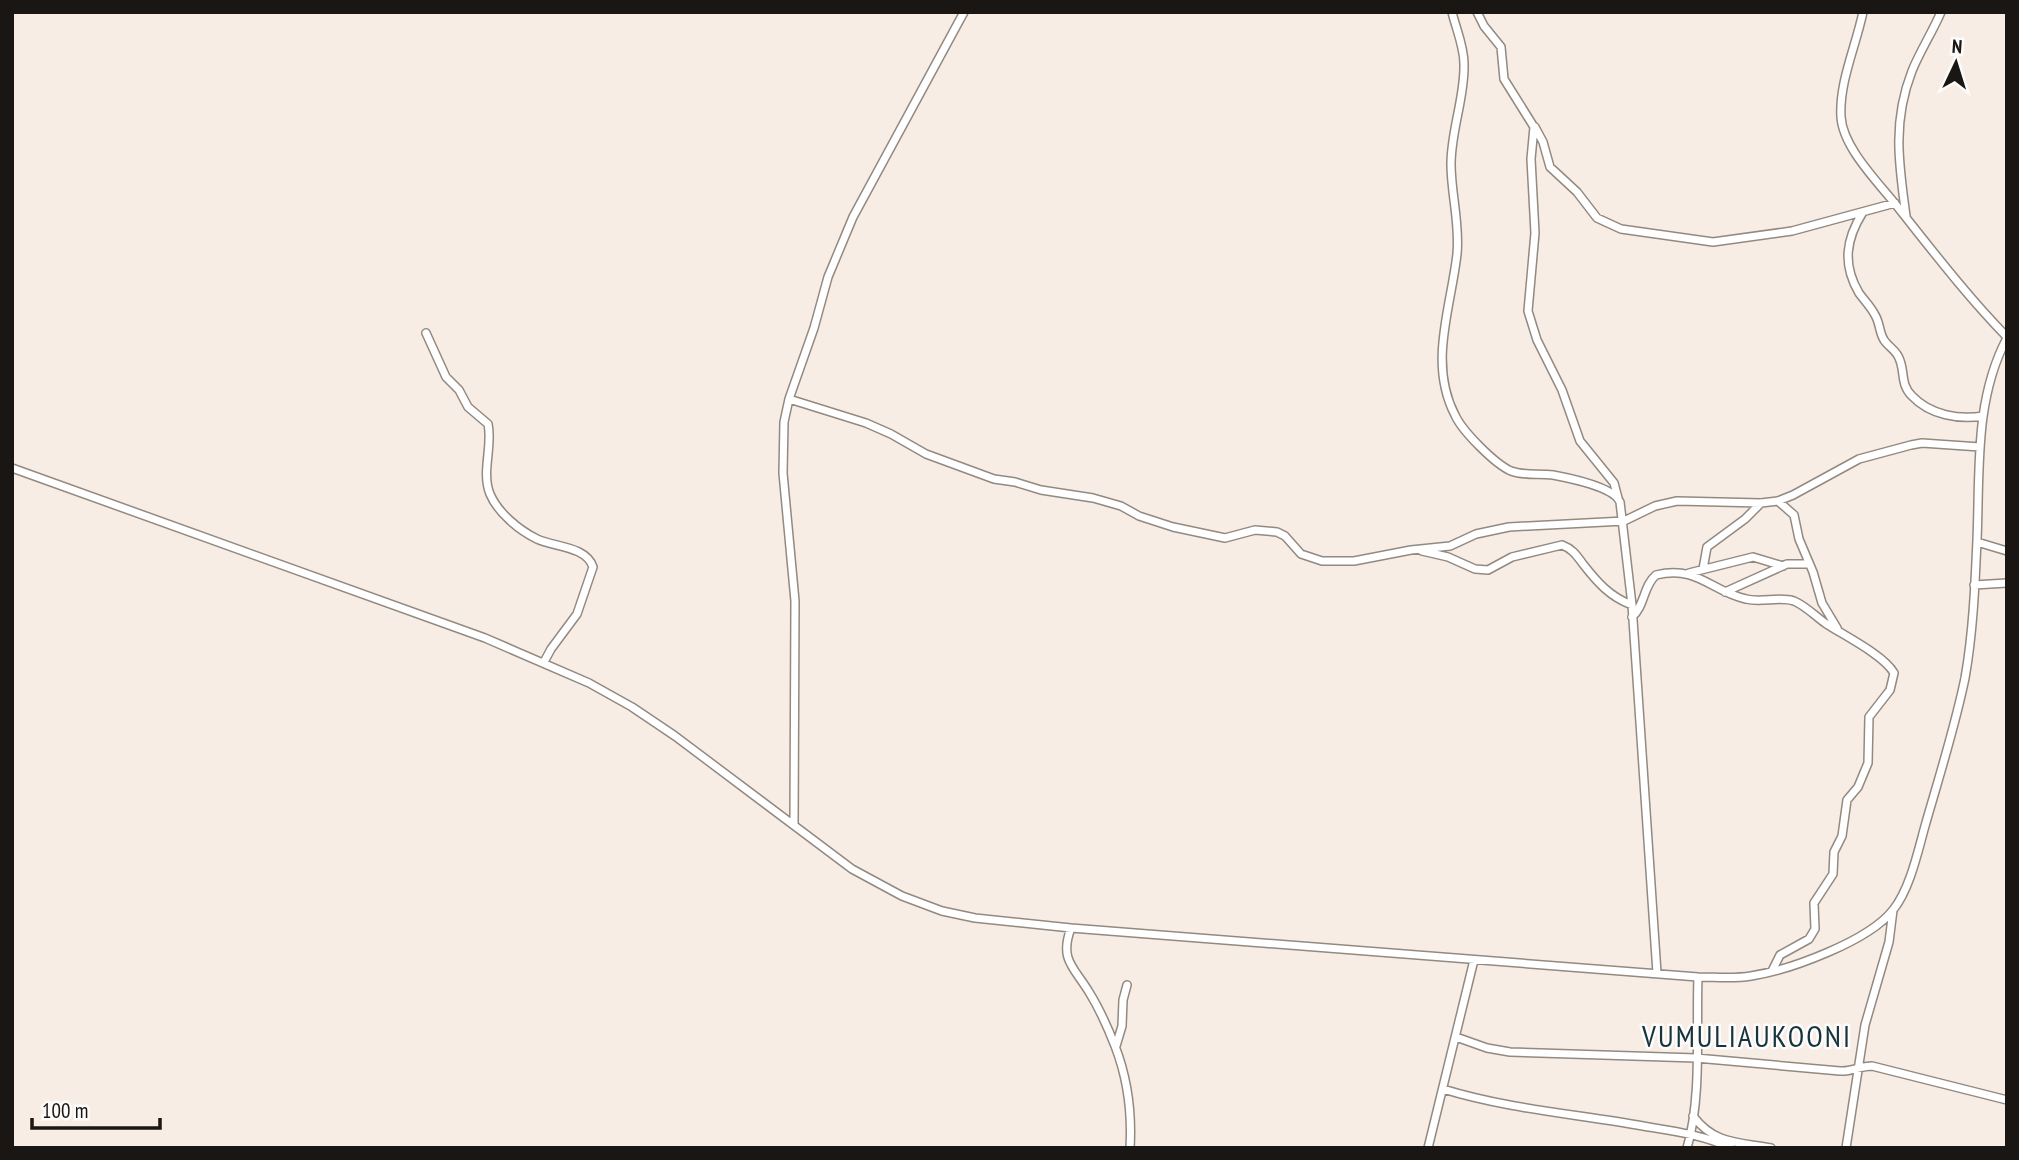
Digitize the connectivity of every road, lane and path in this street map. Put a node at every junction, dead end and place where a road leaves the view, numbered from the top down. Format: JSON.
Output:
{"nodes":[{"id":1,"x":964,"y":12,"type":"edge"},
{"id":2,"x":1452,"y":12,"type":"edge"},
{"id":3,"x":1477,"y":12,"type":"edge"},
{"id":4,"x":1863,"y":12,"type":"edge"},
{"id":5,"x":1941,"y":12,"type":"edge"},
{"id":6,"x":1534,"y":127,"type":"junction"},
{"id":7,"x":1895,"y":203,"type":"junction"},
{"id":8,"x":1863,"y":211,"type":"junction"},
{"id":9,"x":1906,"y":217,"type":"junction"},
{"id":10,"x":426,"y":333,"type":"dead end"},
{"id":11,"x":2007,"y":338,"type":"edge"},
{"id":12,"x":789,"y":399,"type":"junction"},
{"id":13,"x":1983,"y":416,"type":"junction"},
{"id":14,"x":1980,"y":447,"type":"junction"},
{"id":15,"x":12,"y":467,"type":"edge"},
{"id":16,"x":1618,"y":498,"type":"junction"},
{"id":17,"x":1779,"y":501,"type":"junction"},
{"id":18,"x":1760,"y":503,"type":"junction"},
{"id":19,"x":1624,"y":521,"type":"junction"},
{"id":20,"x":1977,"y":542,"type":"junction"},
{"id":21,"x":1411,"y":550,"type":"junction"},
{"id":22,"x":2007,"y":551,"type":"edge"},
{"id":23,"x":1809,"y":564,"type":"junction"},
{"id":24,"x":1783,"y":566,"type":"junction"},
{"id":25,"x":1703,"y":569,"type":"junction"},
{"id":26,"x":1688,"y":573,"type":"junction"},
{"id":27,"x":2007,"y":583,"type":"edge"},
{"id":28,"x":1974,"y":585,"type":"junction"},
{"id":29,"x":1725,"y":592,"type":"junction"},
{"id":30,"x":1632,"y":605,"type":"junction"},
{"id":31,"x":1632,"y":617,"type":"junction"},
{"id":32,"x":1840,"y":632,"type":"junction"},
{"id":33,"x":544,"y":662,"type":"junction"},
{"id":34,"x":794,"y":824,"type":"junction"},
{"id":35,"x":1893,"y":910,"type":"junction"},
{"id":36,"x":1070,"y":928,"type":"junction"},
{"id":37,"x":1474,"y":960,"type":"junction"},
{"id":38,"x":1772,"y":971,"type":"junction"},
{"id":39,"x":1657,"y":973,"type":"junction"},
{"id":40,"x":1698,"y":977,"type":"junction"},
{"id":41,"x":1127,"y":985,"type":"dead end"},
{"id":42,"x":1456,"y":1037,"type":"junction"},
{"id":43,"x":1115,"y":1047,"type":"junction"},
{"id":44,"x":1696,"y":1058,"type":"junction"},
{"id":45,"x":1858,"y":1067,"type":"junction"},
{"id":46,"x":1443,"y":1089,"type":"junction"},
{"id":47,"x":2007,"y":1100,"type":"edge"},
{"id":48,"x":1693,"y":1115,"type":"junction"},
{"id":49,"x":1691,"y":1134,"type":"junction"},
{"id":50,"x":1130,"y":1148,"type":"edge"},
{"id":51,"x":1428,"y":1148,"type":"edge"},
{"id":52,"x":1687,"y":1148,"type":"edge"},
{"id":53,"x":1731,"y":1148,"type":"edge"},
{"id":54,"x":1771,"y":1148,"type":"edge"},
{"id":55,"x":1846,"y":1148,"type":"edge"}],
"edges":[{"from":1,"to":12,"type":"street"},
{"from":2,"to":16,"type":"street"},
{"from":3,"to":6,"type":"street"},
{"from":4,"to":7,"type":"street"},
{"from":5,"to":9,"type":"street"},
{"from":6,"to":8,"type":"street"},
{"from":6,"to":16,"type":"street"},
{"from":7,"to":8,"type":"street"},
{"from":7,"to":9,"type":"street"},
{"from":8,"to":13,"type":"street"},
{"from":9,"to":11,"type":"street"},
{"from":10,"to":33,"type":"street"},
{"from":11,"to":13,"type":"street"},
{"from":12,"to":21,"type":"street"},
{"from":12,"to":34,"type":"street"},
{"from":13,"to":14,"type":"street"},
{"from":14,"to":17,"type":"street"},
{"from":14,"to":20,"type":"street"},
{"from":15,"to":33,"type":"street"},
{"from":16,"to":19,"type":"street"},
{"from":17,"to":18,"type":"street"},
{"from":17,"to":23,"type":"street"},
{"from":18,"to":19,"type":"street"},
{"from":18,"to":25,"type":"street"},
{"from":19,"to":21,"type":"street"},
{"from":19,"to":30,"type":"street"},
{"from":20,"to":22,"type":"street"},
{"from":20,"to":28,"type":"street"},
{"from":21,"to":30,"type":"street"},
{"from":23,"to":24,"type":"street"},
{"from":23,"to":32,"type":"street"},
{"from":24,"to":25,"type":"street"},
{"from":24,"to":29,"type":"street"},
{"from":25,"to":26,"type":"street"},
{"from":26,"to":29,"type":"street"},
{"from":26,"to":31,"type":"street"},
{"from":27,"to":28,"type":"street"},
{"from":28,"to":35,"type":"street"},
{"from":29,"to":32,"type":"street"},
{"from":30,"to":31,"type":"street"},
{"from":31,"to":39,"type":"street"},
{"from":32,"to":38,"type":"street"},
{"from":33,"to":34,"type":"street"},
{"from":34,"to":36,"type":"street"},
{"from":35,"to":38,"type":"street"},
{"from":35,"to":45,"type":"street"},
{"from":36,"to":37,"type":"street"},
{"from":36,"to":43,"type":"street"},
{"from":37,"to":39,"type":"street"},
{"from":37,"to":42,"type":"street"},
{"from":38,"to":40,"type":"street"},
{"from":39,"to":40,"type":"street"},
{"from":40,"to":44,"type":"street"},
{"from":41,"to":43,"type":"street"},
{"from":42,"to":44,"type":"street"},
{"from":42,"to":46,"type":"street"},
{"from":43,"to":50,"type":"street"},
{"from":44,"to":45,"type":"street"},
{"from":44,"to":48,"type":"street"},
{"from":45,"to":47,"type":"street"},
{"from":45,"to":55,"type":"street"},
{"from":46,"to":49,"type":"street"},
{"from":46,"to":51,"type":"street"},
{"from":48,"to":49,"type":"street"},
{"from":48,"to":54,"type":"street"},
{"from":49,"to":52,"type":"street"},
{"from":49,"to":53,"type":"street"}]}
